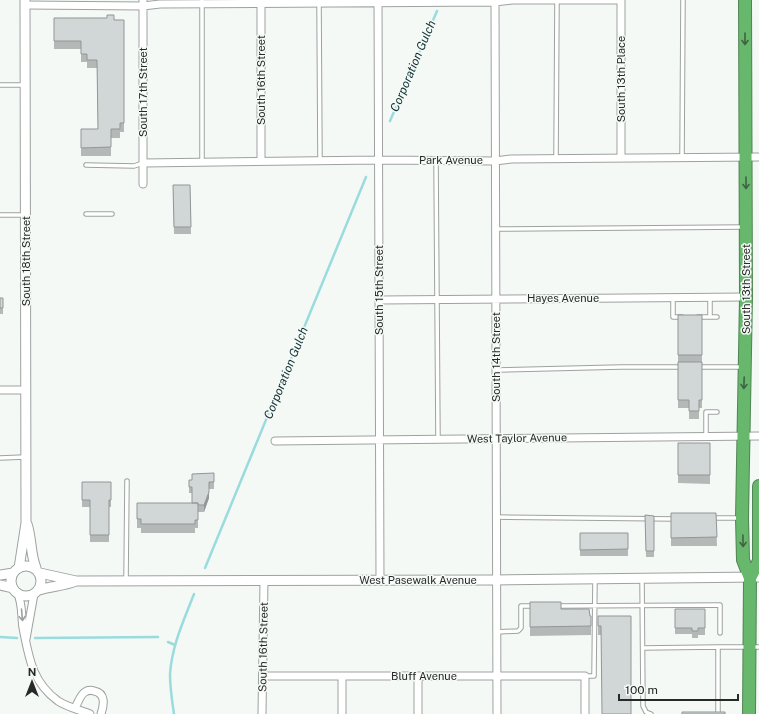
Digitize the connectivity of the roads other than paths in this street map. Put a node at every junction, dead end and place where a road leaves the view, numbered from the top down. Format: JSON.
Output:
{"nodes":[{"id":1,"x":616,"y":0,"type":"edge"},
{"id":2,"x":620,"y":0,"type":"edge"},
{"id":3,"x":683,"y":0,"type":"edge"},
{"id":4,"x":745,"y":0,"type":"edge"},
{"id":5,"x":495,"y":1,"type":"edge"},
{"id":6,"x":557,"y":1,"type":"junction"},
{"id":7,"x":202,"y":2,"type":"edge"},
{"id":8,"x":261,"y":2,"type":"edge"},
{"id":9,"x":319,"y":2,"type":"edge"},
{"id":10,"x":378,"y":2,"type":"edge"},
{"id":11,"x":25,"y":3,"type":"edge"},
{"id":12,"x":86,"y":3,"type":"edge"},
{"id":13,"x":143,"y":3,"type":"edge"},
{"id":14,"x":0,"y":85,"type":"edge"},
{"id":15,"x":25,"y":86,"type":"junction"},
{"id":16,"x":621,"y":157,"type":"junction"},
{"id":17,"x":746,"y":157,"type":"junction"},
{"id":18,"x":759,"y":157,"type":"edge"},
{"id":19,"x":682,"y":158,"type":"junction"},
{"id":20,"x":556,"y":159,"type":"junction"},
{"id":21,"x":320,"y":160,"type":"junction"},
{"id":22,"x":378,"y":160,"type":"junction"},
{"id":23,"x":436,"y":160,"type":"junction"},
{"id":24,"x":495,"y":160,"type":"junction"},
{"id":25,"x":261,"y":161,"type":"junction"},
{"id":26,"x":202,"y":162,"type":"junction"},
{"id":27,"x":143,"y":163,"type":"junction"},
{"id":28,"x":86,"y":165,"type":"dead end"},
{"id":29,"x":143,"y":184,"type":"dead end"},
{"id":30,"x":86,"y":214,"type":"dead end"},
{"id":31,"x":112,"y":214,"type":"dead end"},
{"id":32,"x":0,"y":215,"type":"edge"},
{"id":33,"x":26,"y":215,"type":"junction"},
{"id":34,"x":746,"y":227,"type":"junction"},
{"id":35,"x":495,"y":229,"type":"junction"},
{"id":36,"x":746,"y":297,"type":"junction"},
{"id":37,"x":673,"y":298,"type":"junction"},
{"id":38,"x":710,"y":298,"type":"junction"},
{"id":39,"x":496,"y":299,"type":"junction"},
{"id":40,"x":380,"y":300,"type":"junction"},
{"id":41,"x":438,"y":300,"type":"junction"},
{"id":42,"x":688,"y":317,"type":"edge"},
{"id":43,"x":695,"y":317,"type":"edge"},
{"id":44,"x":710,"y":317,"type":"junction"},
{"id":45,"x":717,"y":317,"type":"dead end"},
{"id":46,"x":687,"y":367,"type":"edge"},
{"id":47,"x":694,"y":367,"type":"edge"},
{"id":48,"x":745,"y":367,"type":"junction"},
{"id":49,"x":496,"y":370,"type":"junction"},
{"id":50,"x":0,"y":390,"type":"edge"},
{"id":51,"x":26,"y":390,"type":"junction"},
{"id":52,"x":717,"y":412,"type":"dead end"},
{"id":53,"x":706,"y":436,"type":"junction"},
{"id":54,"x":743,"y":436,"type":"junction"},
{"id":55,"x":759,"y":436,"type":"edge"},
{"id":56,"x":438,"y":439,"type":"junction"},
{"id":57,"x":496,"y":439,"type":"junction"},
{"id":58,"x":380,"y":440,"type":"junction"},
{"id":59,"x":276,"y":441,"type":"dead end"},
{"id":60,"x":0,"y":458,"type":"edge"},
{"id":61,"x":26,"y":458,"type":"junction"},
{"id":62,"x":127,"y":481,"type":"dead end"},
{"id":63,"x":759,"y":486,"type":"edge"},
{"id":64,"x":759,"y":504,"type":"edge"},
{"id":65,"x":496,"y":517,"type":"junction"},
{"id":66,"x":683,"y":518,"type":"edge"},
{"id":67,"x":705,"y":518,"type":"edge"},
{"id":68,"x":742,"y":518,"type":"junction"},
{"id":69,"x":26,"y":523,"type":"junction"},
{"id":70,"x":16,"y":570,"type":"junction"},
{"id":71,"x":38,"y":571,"type":"junction"},
{"id":72,"x":0,"y":575,"type":"edge"},
{"id":73,"x":754,"y":578,"type":"edge"},
{"id":74,"x":595,"y":579,"type":"junction"},
{"id":75,"x":642,"y":579,"type":"junction"},
{"id":76,"x":126,"y":580,"type":"junction"},
{"id":77,"x":264,"y":580,"type":"junction"},
{"id":78,"x":380,"y":580,"type":"junction"},
{"id":79,"x":496,"y":580,"type":"junction"},
{"id":80,"x":76,"y":581,"type":"junction"},
{"id":81,"x":0,"y":586,"type":"edge"},
{"id":82,"x":15,"y":590,"type":"junction"},
{"id":83,"x":36,"y":592,"type":"junction"},
{"id":84,"x":642,"y":605,"type":"junction"},
{"id":85,"x":536,"y":606,"type":"edge"},
{"id":86,"x":551,"y":606,"type":"edge"},
{"id":87,"x":595,"y":606,"type":"junction"},
{"id":88,"x":496,"y":632,"type":"junction"},
{"id":89,"x":720,"y":633,"type":"dead end"},
{"id":90,"x":26,"y":639,"type":"junction"},
{"id":91,"x":718,"y":647,"type":"junction"},
{"id":92,"x":754,"y":647,"type":"edge"},
{"id":93,"x":643,"y":648,"type":"junction"},
{"id":94,"x":262,"y":676,"type":"junction"},
{"id":95,"x":418,"y":676,"type":"junction"},
{"id":96,"x":496,"y":676,"type":"junction"},
{"id":97,"x":585,"y":676,"type":"junction"},
{"id":98,"x":342,"y":677,"type":"junction"},
{"id":99,"x":75,"y":708,"type":"junction"},
{"id":100,"x":90,"y":714,"type":"edge"},
{"id":101,"x":101,"y":714,"type":"edge"},
{"id":102,"x":262,"y":714,"type":"edge"},
{"id":103,"x":342,"y":714,"type":"edge"},
{"id":104,"x":418,"y":714,"type":"edge"},
{"id":105,"x":496,"y":714,"type":"edge"},
{"id":106,"x":585,"y":714,"type":"edge"},
{"id":107,"x":651,"y":714,"type":"edge"},
{"id":108,"x":718,"y":714,"type":"edge"},
{"id":109,"x":748,"y":714,"type":"edge"}],
"edges":[{"from":1,"to":6,"type":"street"},
{"from":2,"to":16,"type":"street","name":"South 13th Place"},
{"from":3,"to":19,"type":"lane"},
{"from":4,"to":17,"type":"highway","name":"South 13th Street","one_way":true},
{"from":5,"to":6,"type":"street"},
{"from":5,"to":10,"type":"street"},
{"from":5,"to":24,"type":"street","name":"South 14th Street"},
{"from":6,"to":20,"type":"lane"},
{"from":7,"to":8,"type":"street"},
{"from":7,"to":13,"type":"street"},
{"from":7,"to":26,"type":"lane"},
{"from":8,"to":9,"type":"street"},
{"from":8,"to":25,"type":"street","name":"South 16th Street"},
{"from":9,"to":10,"type":"street"},
{"from":9,"to":21,"type":"lane"},
{"from":10,"to":22,"type":"street","name":"South 15th Street"},
{"from":11,"to":12,"type":"street"},
{"from":11,"to":15,"type":"street","name":"South 18th Street"},
{"from":12,"to":13,"type":"street"},
{"from":13,"to":27,"type":"street","name":"South 17th Street"},
{"from":14,"to":15,"type":"lane"},
{"from":15,"to":33,"type":"street","name":"South 18th Street"},
{"from":16,"to":19,"type":"street","name":"Park Avenue"},
{"from":16,"to":20,"type":"street","name":"Park Avenue"},
{"from":17,"to":18,"type":"street","name":"Park Avenue"},
{"from":17,"to":19,"type":"street","name":"Park Avenue"},
{"from":17,"to":34,"type":"highway","name":"South 13th Street","one_way":true},
{"from":20,"to":24,"type":"street","name":"Park Avenue"},
{"from":21,"to":22,"type":"street","name":"Park Avenue"},
{"from":21,"to":25,"type":"street","name":"Park Avenue"},
{"from":22,"to":23,"type":"street","name":"Park Avenue"},
{"from":22,"to":40,"type":"street","name":"South 15th Street"},
{"from":23,"to":24,"type":"street","name":"Park Avenue"},
{"from":23,"to":41,"type":"lane"},
{"from":24,"to":35,"type":"street","name":"South 14th Street"},
{"from":25,"to":26,"type":"street","name":"Park Avenue"},
{"from":26,"to":27,"type":"street","name":"Park Avenue"},
{"from":27,"to":28,"type":"lane"},
{"from":27,"to":29,"type":"street","name":"South 17th Street"},
{"from":30,"to":31,"type":"lane"},
{"from":32,"to":33,"type":"lane"},
{"from":33,"to":51,"type":"street","name":"South 18th Street"},
{"from":34,"to":35,"type":"lane"},
{"from":34,"to":36,"type":"highway","name":"South 13th Street"},
{"from":35,"to":39,"type":"street","name":"South 14th Street"},
{"from":36,"to":38,"type":"street","name":"Hayes Avenue"},
{"from":36,"to":48,"type":"highway","name":"South 13th Street"},
{"from":37,"to":38,"type":"street","name":"Hayes Avenue"},
{"from":37,"to":39,"type":"street","name":"Hayes Avenue"},
{"from":37,"to":42,"type":"lane"},
{"from":38,"to":44,"type":"lane"},
{"from":39,"to":41,"type":"street","name":"Hayes Avenue"},
{"from":39,"to":49,"type":"street","name":"South 14th Street"},
{"from":40,"to":41,"type":"street","name":"Hayes Avenue"},
{"from":40,"to":58,"type":"street","name":"South 15th Street"},
{"from":41,"to":56,"type":"lane"},
{"from":43,"to":44,"type":"lane"},
{"from":44,"to":45,"type":"lane"},
{"from":46,"to":49,"type":"lane"},
{"from":47,"to":48,"type":"lane"},
{"from":48,"to":54,"type":"highway","name":"South 13th Street","one_way":true},
{"from":49,"to":57,"type":"street","name":"South 14th Street"},
{"from":50,"to":51,"type":"street"},
{"from":51,"to":61,"type":"street","name":"South 18th Street"},
{"from":52,"to":53,"type":"lane"},
{"from":53,"to":54,"type":"street","name":"West Taylor Avenue"},
{"from":53,"to":57,"type":"street","name":"West Taylor Avenue"},
{"from":54,"to":55,"type":"street","name":"West Taylor Avenue"},
{"from":54,"to":68,"type":"highway","name":"South 13th Street"},
{"from":56,"to":57,"type":"street","name":"West Taylor Avenue"},
{"from":56,"to":58,"type":"street","name":"West Taylor Avenue"},
{"from":57,"to":65,"type":"street","name":"South 14th Street"},
{"from":58,"to":59,"type":"street","name":"West Taylor Avenue"},
{"from":58,"to":78,"type":"street","name":"South 15th Street"},
{"from":60,"to":61,"type":"lane"},
{"from":61,"to":69,"type":"street","name":"South 18th Street"},
{"from":62,"to":76,"type":"lane"},
{"from":63,"to":64,"type":"highway","name":"South 13th Street"},
{"from":64,"to":73,"type":"highway","name":"South 13th Street"},
{"from":65,"to":66,"type":"lane"},
{"from":65,"to":79,"type":"street","name":"South 14th Street"},
{"from":67,"to":68,"type":"lane"},
{"from":68,"to":73,"type":"highway","name":"South 13th Street","one_way":true},
{"from":69,"to":70,"type":"street","name":"South 18th Street"},
{"from":69,"to":71,"type":"street","name":"South 18th Street"},
{"from":70,"to":71,"type":"street"},
{"from":70,"to":72,"type":"street"},
{"from":70,"to":82,"type":"street"},
{"from":71,"to":80,"type":"street","name":"West Pasewalk Avenue"},
{"from":71,"to":83,"type":"street"},
{"from":73,"to":75,"type":"street","name":"West Pasewalk Avenue"},
{"from":73,"to":92,"type":"highway","name":"South 13th Street"},
{"from":74,"to":75,"type":"street","name":"West Pasewalk Avenue"},
{"from":74,"to":79,"type":"street","name":"West Pasewalk Avenue"},
{"from":74,"to":87,"type":"lane"},
{"from":75,"to":84,"type":"lane"},
{"from":76,"to":77,"type":"street","name":"West Pasewalk Avenue"},
{"from":76,"to":80,"type":"street","name":"West Pasewalk Avenue"},
{"from":77,"to":78,"type":"street","name":"West Pasewalk Avenue"},
{"from":77,"to":94,"type":"street","name":"South 16th Street"},
{"from":78,"to":79,"type":"street","name":"West Pasewalk Avenue"},
{"from":79,"to":88,"type":"street","name":"South 14th Street"},
{"from":80,"to":83,"type":"street","name":"West Pasewalk Avenue"},
{"from":81,"to":82,"type":"street"},
{"from":82,"to":83,"type":"street"},
{"from":82,"to":90,"type":"street","one_way":true},
{"from":83,"to":90,"type":"street"},
{"from":84,"to":87,"type":"lane"},
{"from":84,"to":89,"type":"lane"},
{"from":84,"to":93,"type":"lane"},
{"from":85,"to":88,"type":"lane"},
{"from":86,"to":87,"type":"lane"},
{"from":87,"to":97,"type":"lane"},
{"from":88,"to":96,"type":"street","name":"South 14th Street"},
{"from":90,"to":99,"type":"street"},
{"from":91,"to":92,"type":"lane"},
{"from":91,"to":93,"type":"lane"},
{"from":91,"to":108,"type":"lane"},
{"from":92,"to":109,"type":"highway","name":"South 13th Street"},
{"from":93,"to":107,"type":"lane"},
{"from":94,"to":98,"type":"street","name":"Bluff Avenue"},
{"from":94,"to":102,"type":"street","name":"South 16th Street"},
{"from":95,"to":96,"type":"street","name":"Bluff Avenue"},
{"from":95,"to":98,"type":"street","name":"Bluff Avenue"},
{"from":95,"to":104,"type":"street"},
{"from":96,"to":97,"type":"street","name":"Bluff Avenue"},
{"from":96,"to":105,"type":"street","name":"South 14th Street"},
{"from":97,"to":106,"type":"street"},
{"from":98,"to":103,"type":"street"},
{"from":99,"to":100,"type":"street"},
{"from":99,"to":101,"type":"street"}]}
